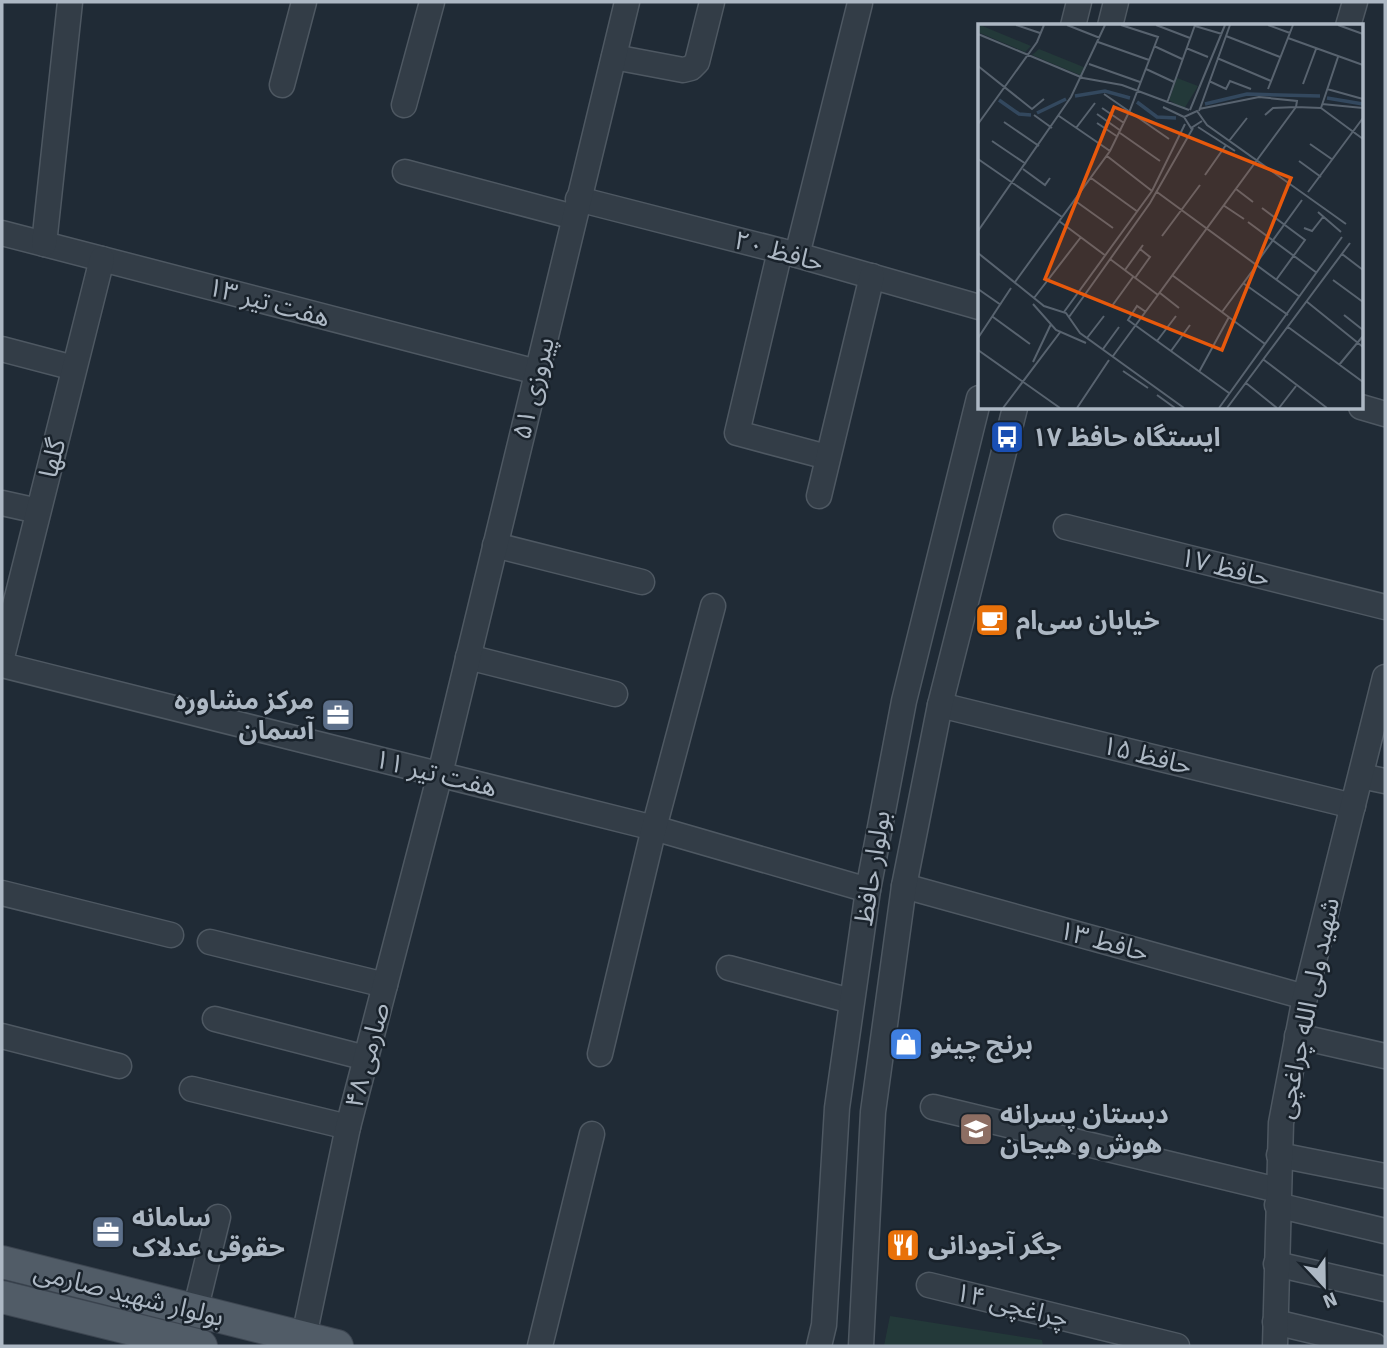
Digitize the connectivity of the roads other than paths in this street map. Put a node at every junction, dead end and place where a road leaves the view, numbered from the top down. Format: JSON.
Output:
{"nodes":[{"id":1,"x":70,"y":2,"type":"edge"},
{"id":2,"x":304,"y":2,"type":"edge"},
{"id":3,"x":432,"y":2,"type":"edge"},
{"id":4,"x":627,"y":2,"type":"edge"},
{"id":5,"x":712,"y":2,"type":"edge"},
{"id":6,"x":1079,"y":2,"type":"edge"},
{"id":7,"x":1116,"y":2,"type":"edge"},
{"id":8,"x":1355,"y":2,"type":"edge"},
{"id":9,"x":860,"y":3,"type":"edge"},
{"id":10,"x":1074,"y":24,"type":"edge"},
{"id":11,"x":1110,"y":24,"type":"edge"},
{"id":12,"x":1349,"y":24,"type":"edge"},
{"id":13,"x":614,"y":57,"type":"junction"},
{"id":14,"x":282,"y":85,"type":"dead end"},
{"id":15,"x":404,"y":104,"type":"dead end"},
{"id":16,"x":405,"y":172,"type":"dead end"},
{"id":17,"x":576,"y":208,"type":"junction"},
{"id":18,"x":2,"y":233,"type":"edge"},
{"id":19,"x":44,"y":244,"type":"junction"},
{"id":20,"x":788,"y":253,"type":"junction"},
{"id":21,"x":102,"y":259,"type":"junction"},
{"id":22,"x":872,"y":276,"type":"junction"},
{"id":23,"x":978,"y":307,"type":"edge"},
{"id":24,"x":2,"y":349,"type":"edge"},
{"id":25,"x":74,"y":368,"type":"junction"},
{"id":26,"x":537,"y":372,"type":"junction"},
{"id":27,"x":978,"y":402,"type":"edge"},
{"id":28,"x":1362,"y":407,"type":"edge"},
{"id":29,"x":1014,"y":410,"type":"edge"},
{"id":30,"x":1385,"y":414,"type":"edge"},
{"id":31,"x":827,"y":457,"type":"junction"},
{"id":32,"x":819,"y":496,"type":"dead end"},
{"id":33,"x":2,"y":503,"type":"edge"},
{"id":34,"x":38,"y":511,"type":"junction"},
{"id":35,"x":1066,"y":527,"type":"dead end"},
{"id":36,"x":495,"y":545,"type":"junction"},
{"id":37,"x":642,"y":582,"type":"dead end"},
{"id":38,"x":713,"y":606,"type":"dead end"},
{"id":39,"x":1385,"y":607,"type":"edge"},
{"id":40,"x":468,"y":657,"type":"junction"},
{"id":41,"x":3,"y":668,"type":"edge"},
{"id":42,"x":1385,"y":677,"type":"edge"},
{"id":43,"x":615,"y":694,"type":"dead end"},
{"id":44,"x":940,"y":705,"type":"junction"},
{"id":45,"x":1379,"y":727,"type":"edge"},
{"id":46,"x":440,"y":774,"type":"junction"},
{"id":47,"x":1361,"y":776,"type":"junction"},
{"id":48,"x":1385,"y":781,"type":"edge"},
{"id":49,"x":1353,"y":806,"type":"junction"},
{"id":50,"x":654,"y":828,"type":"junction"},
{"id":51,"x":904,"y":886,"type":"junction"},
{"id":52,"x":868,"y":890,"type":"junction"},
{"id":53,"x":2,"y":893,"type":"edge"},
{"id":54,"x":171,"y":935,"type":"dead end"},
{"id":55,"x":210,"y":942,"type":"dead end"},
{"id":56,"x":729,"y":968,"type":"dead end"},
{"id":57,"x":385,"y":985,"type":"junction"},
{"id":58,"x":1305,"y":997,"type":"junction"},
{"id":59,"x":852,"y":1001,"type":"junction"},
{"id":60,"x":215,"y":1019,"type":"dead end"},
{"id":61,"x":2,"y":1036,"type":"edge"},
{"id":62,"x":1297,"y":1036,"type":"junction"},
{"id":63,"x":600,"y":1054,"type":"dead end"},
{"id":64,"x":1385,"y":1056,"type":"edge"},
{"id":65,"x":366,"y":1058,"type":"junction"},
{"id":66,"x":119,"y":1066,"type":"dead end"},
{"id":67,"x":192,"y":1089,"type":"dead end"},
{"id":68,"x":933,"y":1107,"type":"dead end"},
{"id":69,"x":348,"y":1127,"type":"junction"},
{"id":70,"x":592,"y":1134,"type":"dead end"},
{"id":71,"x":1279,"y":1155,"type":"junction"},
{"id":72,"x":1385,"y":1176,"type":"edge"},
{"id":73,"x":1277,"y":1197,"type":"junction"},
{"id":74,"x":218,"y":1217,"type":"dead end"},
{"id":75,"x":1385,"y":1231,"type":"edge"},
{"id":76,"x":2,"y":1262,"type":"edge"},
{"id":77,"x":1276,"y":1264,"type":"junction"},
{"id":78,"x":929,"y":1285,"type":"dead end"},
{"id":79,"x":1385,"y":1289,"type":"edge"},
{"id":80,"x":2,"y":1297,"type":"edge"},
{"id":81,"x":195,"y":1311,"type":"junction"},
{"id":82,"x":1275,"y":1334,"type":"edge"},
{"id":83,"x":303,"y":1342,"type":"edge"},
{"id":84,"x":201,"y":1346,"type":"edge"},
{"id":85,"x":337,"y":1346,"type":"edge"},
{"id":86,"x":540,"y":1346,"type":"edge"},
{"id":87,"x":819,"y":1346,"type":"edge"},
{"id":88,"x":861,"y":1346,"type":"edge"},
{"id":89,"x":1177,"y":1346,"type":"edge"},
{"id":90,"x":1375,"y":1346,"type":"edge"}],
"edges":[{"from":1,"to":19,"type":"street"},
{"from":2,"to":14,"type":"street"},
{"from":3,"to":15,"type":"street"},
{"from":4,"to":13,"type":"street","name":"پیروزی ۵۱"},
{"from":5,"to":13,"type":"street"},
{"from":6,"to":10,"type":"street"},
{"from":7,"to":11,"type":"street"},
{"from":8,"to":12,"type":"street"},
{"from":9,"to":20,"type":"street"},
{"from":13,"to":17,"type":"street","name":"پیروزی ۵۱"},
{"from":16,"to":17,"type":"street","name":"حافظ ۲۰"},
{"from":17,"to":20,"type":"street","name":"حافظ ۲۰"},
{"from":17,"to":26,"type":"street","name":"پیروزی ۵۱"},
{"from":18,"to":19,"type":"street","name":"هفت تیر ۱۳"},
{"from":19,"to":21,"type":"street","name":"هفت تیر ۱۳"},
{"from":20,"to":22,"type":"street","name":"حافظ ۲۰"},
{"from":20,"to":31,"type":"street"},
{"from":21,"to":25,"type":"street","name":"گلها"},
{"from":21,"to":26,"type":"street","name":"هفت تیر ۱۳"},
{"from":22,"to":23,"type":"street","name":"حافظ ۲۰"},
{"from":22,"to":31,"type":"street"},
{"from":24,"to":25,"type":"street"},
{"from":25,"to":34,"type":"street","name":"گلها"},
{"from":26,"to":36,"type":"street","name":"پیروزی ۵۱"},
{"from":27,"to":52,"type":"street","name":"بولوار حافظ"},
{"from":28,"to":30,"type":"street"},
{"from":29,"to":44,"type":"street","name":"بولوار حافظ"},
{"from":31,"to":32,"type":"street"},
{"from":33,"to":34,"type":"street"},
{"from":34,"to":41,"type":"street","name":"گلها"},
{"from":35,"to":39,"type":"street","name":"حافظ ۱۷"},
{"from":36,"to":37,"type":"street"},
{"from":36,"to":40,"type":"street","name":"پیروزی ۵۱"},
{"from":38,"to":50,"type":"street"},
{"from":40,"to":43,"type":"street"},
{"from":40,"to":46,"type":"street","name":"پیروزی ۵۱"},
{"from":41,"to":46,"type":"street","name":"هفت تیر ۱۱"},
{"from":42,"to":45,"type":"street","name":"شهید ولی الله چراغچی"},
{"from":44,"to":49,"type":"street","name":"حافظ ۱۵"},
{"from":44,"to":51,"type":"street","name":"بولوار حافظ"},
{"from":45,"to":47,"type":"street","name":"شهید ولی الله چراغچی"},
{"from":46,"to":50,"type":"street","name":"هفت تیر ۱۱"},
{"from":46,"to":57,"type":"street","name":"صارمی ۴۸"},
{"from":47,"to":48,"type":"street"},
{"from":47,"to":49,"type":"street","name":"شهید ولی الله چراغچی"},
{"from":49,"to":58,"type":"street","name":"شهید ولی الله چراغچی"},
{"from":50,"to":52,"type":"street","name":"هفت تیر ۱۱"},
{"from":50,"to":63,"type":"street"},
{"from":51,"to":58,"type":"street","name":"حافط ۱۳"},
{"from":51,"to":88,"type":"street","name":"بولوار حافظ"},
{"from":52,"to":59,"type":"street","name":"بولوار حافظ"},
{"from":53,"to":54,"type":"street"},
{"from":55,"to":57,"type":"street"},
{"from":56,"to":59,"type":"street"},
{"from":57,"to":65,"type":"street","name":"صارمی ۴۸"},
{"from":58,"to":62,"type":"street","name":"شهید ولی الله چراغچی"},
{"from":59,"to":87,"type":"street","name":"بولوار حافظ"},
{"from":60,"to":65,"type":"street"},
{"from":61,"to":66,"type":"street"},
{"from":62,"to":64,"type":"street"},
{"from":62,"to":71,"type":"street","name":"شهید ولی الله چراغچی"},
{"from":65,"to":69,"type":"street","name":"صارمی ۴۸"},
{"from":67,"to":69,"type":"street"},
{"from":68,"to":73,"type":"street"},
{"from":69,"to":83,"type":"street","name":"صارمی ۴۸"},
{"from":70,"to":86,"type":"street"},
{"from":71,"to":72,"type":"street"},
{"from":71,"to":73,"type":"street","name":"شهید ولی الله چراغچی"},
{"from":73,"to":75,"type":"street"},
{"from":73,"to":77,"type":"street","name":"شهید ولی الله چراغچی"},
{"from":74,"to":81,"type":"street"},
{"from":76,"to":81,"type":"main road","name":"بولوار شهید صارمی"},
{"from":77,"to":79,"type":"street"},
{"from":77,"to":82,"type":"street","name":"شهید ولی الله چراغچی"},
{"from":78,"to":89,"type":"street","name":"چراغچی ۱۴"},
{"from":80,"to":84,"type":"main road","name":"بولوار شهید صارمی"},
{"from":81,"to":83,"type":"main road","name":"بولوار شهید صارمی"},
{"from":82,"to":90,"type":"street"},
{"from":83,"to":85,"type":"main road","name":"بولوار شهید صارمی"}]}
